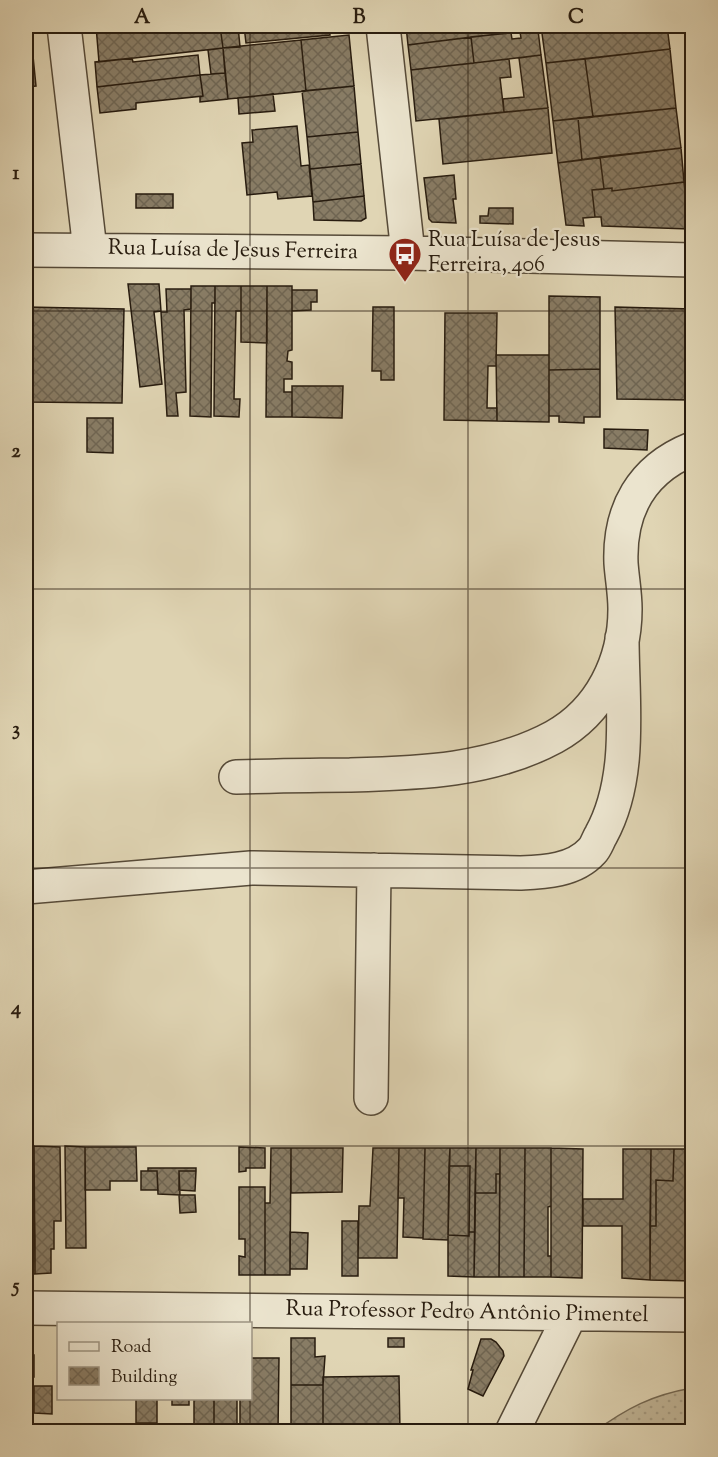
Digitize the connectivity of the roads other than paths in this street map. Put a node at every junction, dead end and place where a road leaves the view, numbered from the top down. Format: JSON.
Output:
{"nodes":[{"id":1,"x":64,"y":26,"type":"edge"},
{"id":2,"x":383,"y":26,"type":"edge"},
{"id":3,"x":26,"y":250,"type":"edge"},
{"id":4,"x":90,"y":250,"type":"junction"},
{"id":5,"x":408,"y":253,"type":"junction"},
{"id":6,"x":693,"y":260,"type":"edge"},
{"id":7,"x":693,"y":449,"type":"edge"},
{"id":8,"x":622,"y":638,"type":"junction"},
{"id":9,"x":236,"y":777,"type":"dead end"},
{"id":10,"x":374,"y":870,"type":"junction"},
{"id":11,"x":26,"y":886,"type":"edge"},
{"id":12,"x":370,"y":1098,"type":"dead end"},
{"id":13,"x":26,"y":1308,"type":"edge"},
{"id":14,"x":570,"y":1315,"type":"junction"},
{"id":15,"x":693,"y":1315,"type":"edge"},
{"id":16,"x":512,"y":1431,"type":"edge"}],
"edges":[{"from":1,"to":4,"type":"street"},
{"from":2,"to":5,"type":"street"},
{"from":3,"to":4,"type":"street","name":"Rua Luísa de Jesus Ferreira"},
{"from":4,"to":5,"type":"street","name":"Rua Luísa de Jesus Ferreira"},
{"from":5,"to":6,"type":"street","name":"Rua Luísa de Jesus Ferreira"},
{"from":7,"to":8,"type":"street"},
{"from":8,"to":9,"type":"street"},
{"from":8,"to":10,"type":"street"},
{"from":10,"to":11,"type":"street"},
{"from":10,"to":12,"type":"street"},
{"from":13,"to":14,"type":"street","name":"Rua Professor Pedro Antônio Pimentel"},
{"from":14,"to":15,"type":"street","name":"Rua Professor Pedro Antônio Pimentel"},
{"from":14,"to":16,"type":"street"}]}
